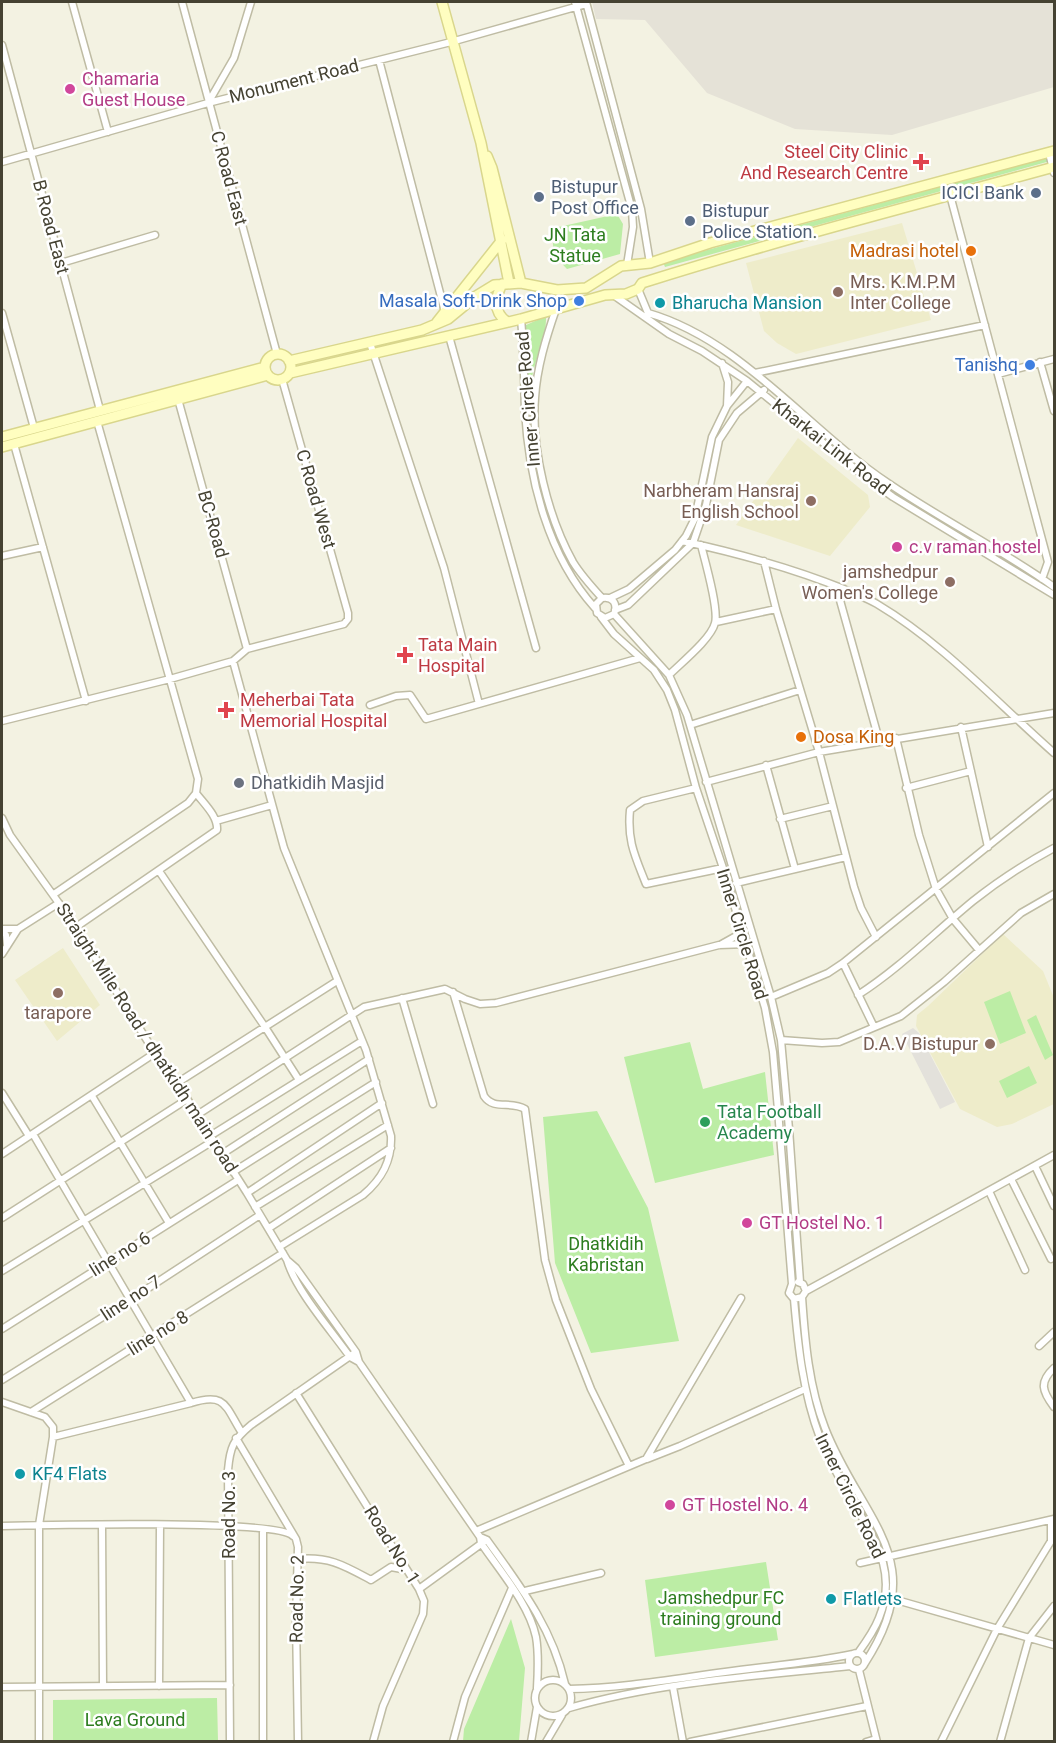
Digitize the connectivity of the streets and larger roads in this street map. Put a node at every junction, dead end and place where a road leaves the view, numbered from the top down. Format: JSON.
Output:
{"nodes":[{"id":1,"x":72,"y":2,"type":"edge"},
{"id":2,"x":182,"y":2,"type":"edge"},
{"id":3,"x":252,"y":2,"type":"edge"},
{"id":4,"x":442,"y":2,"type":"edge"},
{"id":5,"x":586,"y":2,"type":"edge"},
{"id":6,"x":575,"y":4,"type":"edge"},
{"id":7,"x":451,"y":42,"type":"junction"},
{"id":8,"x":2,"y":45,"type":"edge"},
{"id":9,"x":379,"y":60,"type":"junction"},
{"id":10,"x":208,"y":103,"type":"junction"},
{"id":11,"x":108,"y":132,"type":"junction"},
{"id":12,"x":481,"y":143,"type":"junction"},
{"id":13,"x":1052,"y":152,"type":"edge"},
{"id":14,"x":32,"y":154,"type":"junction"},
{"id":15,"x":2,"y":162,"type":"edge"},
{"id":16,"x":1054,"y":169,"type":"edge"},
{"id":17,"x":950,"y":195,"type":"junction"},
{"id":18,"x":155,"y":235,"type":"dead end"},
{"id":19,"x":501,"y":240,"type":"junction"},
{"id":20,"x":61,"y":263,"type":"junction"},
{"id":21,"x":650,"y":263,"type":"junction"},
{"id":22,"x":632,"y":265,"type":"junction"},
{"id":23,"x":506,"y":283,"type":"junction"},
{"id":24,"x":521,"y":283,"type":"junction"},
{"id":25,"x":640,"y":286,"type":"junction"},
{"id":26,"x":611,"y":294,"type":"junction"},
{"id":27,"x":556,"y":309,"type":"junction"},
{"id":28,"x":445,"y":312,"type":"junction"},
{"id":29,"x":2,"y":313,"type":"edge"},
{"id":30,"x":521,"y":319,"type":"junction"},
{"id":31,"x":507,"y":322,"type":"junction"},
{"id":32,"x":434,"y":326,"type":"junction"},
{"id":33,"x":986,"y":326,"type":"junction"},
{"id":34,"x":449,"y":336,"type":"junction"},
{"id":35,"x":370,"y":343,"type":"junction"},
{"id":36,"x":277,"y":354,"type":"junction"},
{"id":37,"x":373,"y":354,"type":"junction"},
{"id":38,"x":1054,"y":358,"type":"edge"},
{"id":39,"x":289,"y":361,"type":"junction"},
{"id":40,"x":1040,"y":362,"type":"junction"},
{"id":41,"x":722,"y":363,"type":"junction"},
{"id":42,"x":267,"y":371,"type":"junction"},
{"id":43,"x":755,"y":374,"type":"junction"},
{"id":44,"x":998,"y":374,"type":"junction"},
{"id":45,"x":286,"y":376,"type":"junction"},
{"id":46,"x":747,"y":381,"type":"junction"},
{"id":47,"x":770,"y":386,"type":"junction"},
{"id":48,"x":761,"y":392,"type":"junction"},
{"id":49,"x":178,"y":399,"type":"junction"},
{"id":50,"x":727,"y":406,"type":"junction"},
{"id":51,"x":100,"y":410,"type":"junction"},
{"id":52,"x":1054,"y":411,"type":"edge"},
{"id":53,"x":97,"y":421,"type":"junction"},
{"id":54,"x":34,"y":428,"type":"junction"},
{"id":55,"x":2,"y":436,"type":"edge"},
{"id":56,"x":14,"y":444,"type":"junction"},
{"id":57,"x":2,"y":447,"type":"edge"},
{"id":58,"x":682,"y":541,"type":"junction"},
{"id":59,"x":693,"y":543,"type":"junction"},
{"id":60,"x":701,"y":545,"type":"junction"},
{"id":61,"x":43,"y":547,"type":"junction"},
{"id":62,"x":2,"y":556,"type":"edge"},
{"id":63,"x":764,"y":561,"type":"junction"},
{"id":64,"x":1051,"y":561,"type":"edge"},
{"id":65,"x":1043,"y":578,"type":"junction"},
{"id":66,"x":1040,"y":585,"type":"junction"},
{"id":67,"x":836,"y":586,"type":"junction"},
{"id":68,"x":1054,"y":587,"type":"edge"},
{"id":69,"x":1054,"y":595,"type":"edge"},
{"id":70,"x":602,"y":598,"type":"junction"},
{"id":71,"x":610,"y":598,"type":"junction"},
{"id":72,"x":595,"y":608,"type":"junction"},
{"id":73,"x":776,"y":609,"type":"junction"},
{"id":74,"x":614,"y":612,"type":"junction"},
{"id":75,"x":601,"y":617,"type":"junction"},
{"id":76,"x":716,"y":622,"type":"junction"},
{"id":77,"x":536,"y":648,"type":"dead end"},
{"id":78,"x":247,"y":649,"type":"junction"},
{"id":79,"x":640,"y":658,"type":"junction"},
{"id":80,"x":233,"y":661,"type":"junction"},
{"id":81,"x":669,"y":675,"type":"junction"},
{"id":82,"x":170,"y":679,"type":"junction"},
{"id":83,"x":800,"y":690,"type":"junction"},
{"id":84,"x":86,"y":701,"type":"junction"},
{"id":85,"x":479,"y":704,"type":"junction"},
{"id":86,"x":370,"y":705,"type":"dead end"},
{"id":87,"x":1054,"y":713,"type":"edge"},
{"id":88,"x":1016,"y":719,"type":"junction"},
{"id":89,"x":2,"y":721,"type":"edge"},
{"id":90,"x":690,"y":725,"type":"junction"},
{"id":91,"x":961,"y":727,"type":"junction"},
{"id":92,"x":896,"y":738,"type":"junction"},
{"id":93,"x":879,"y":741,"type":"junction"},
{"id":94,"x":819,"y":752,"type":"junction"},
{"id":95,"x":1054,"y":753,"type":"edge"},
{"id":96,"x":766,"y":765,"type":"junction"},
{"id":97,"x":971,"y":771,"type":"junction"},
{"id":98,"x":706,"y":782,"type":"junction"},
{"id":99,"x":696,"y":788,"type":"junction"},
{"id":100,"x":906,"y":788,"type":"junction"},
{"id":101,"x":196,"y":793,"type":"junction"},
{"id":102,"x":1054,"y":793,"type":"edge"},
{"id":103,"x":272,"y":805,"type":"junction"},
{"id":104,"x":833,"y":806,"type":"junction"},
{"id":105,"x":2,"y":818,"type":"edge"},
{"id":106,"x":780,"y":819,"type":"junction"},
{"id":107,"x":216,"y":821,"type":"junction"},
{"id":108,"x":988,"y":847,"type":"junction"},
{"id":109,"x":1054,"y":848,"type":"edge"},
{"id":110,"x":846,"y":857,"type":"junction"},
{"id":111,"x":723,"y":868,"type":"junction"},
{"id":112,"x":795,"y":869,"type":"junction"},
{"id":113,"x":159,"y":871,"type":"junction"},
{"id":114,"x":736,"y":883,"type":"junction"},
{"id":115,"x":936,"y":889,"type":"junction"},
{"id":116,"x":54,"y":894,"type":"junction"},
{"id":117,"x":1054,"y":894,"type":"edge"},
{"id":118,"x":59,"y":903,"type":"junction"},
{"id":119,"x":954,"y":919,"type":"junction"},
{"id":120,"x":76,"y":927,"type":"junction"},
{"id":121,"x":2,"y":929,"type":"edge"},
{"id":122,"x":18,"y":929,"type":"junction"},
{"id":123,"x":750,"y":929,"type":"junction"},
{"id":124,"x":742,"y":932,"type":"junction"},
{"id":125,"x":876,"y":937,"type":"junction"},
{"id":126,"x":754,"y":942,"type":"junction"},
{"id":127,"x":719,"y":945,"type":"junction"},
{"id":128,"x":746,"y":945,"type":"junction"},
{"id":129,"x":7,"y":946,"type":"junction"},
{"id":130,"x":979,"y":950,"type":"junction"},
{"id":131,"x":2,"y":954,"type":"edge"},
{"id":132,"x":843,"y":963,"type":"junction"},
{"id":133,"x":337,"y":981,"type":"junction"},
{"id":134,"x":453,"y":992,"type":"junction"},
{"id":135,"x":858,"y":995,"type":"junction"},
{"id":136,"x":402,"y":998,"type":"junction"},
{"id":137,"x":771,"y":998,"type":"junction"},
{"id":138,"x":351,"y":1015,"type":"junction"},
{"id":139,"x":265,"y":1027,"type":"junction"},
{"id":140,"x":874,"y":1027,"type":"junction"},
{"id":141,"x":780,"y":1040,"type":"junction"},
{"id":142,"x":362,"y":1041,"type":"junction"},
{"id":143,"x":155,"y":1053,"type":"junction"},
{"id":144,"x":285,"y":1058,"type":"junction"},
{"id":145,"x":369,"y":1059,"type":"junction"},
{"id":146,"x":299,"y":1080,"type":"junction"},
{"id":147,"x":376,"y":1082,"type":"junction"},
{"id":148,"x":177,"y":1083,"type":"junction"},
{"id":149,"x":2,"y":1093,"type":"edge"},
{"id":150,"x":92,"y":1096,"type":"junction"},
{"id":151,"x":186,"y":1100,"type":"junction"},
{"id":152,"x":382,"y":1103,"type":"junction"},
{"id":153,"x":433,"y":1104,"type":"dead end"},
{"id":154,"x":197,"y":1115,"type":"junction"},
{"id":155,"x":388,"y":1125,"type":"junction"},
{"id":156,"x":31,"y":1135,"type":"junction"},
{"id":157,"x":212,"y":1138,"type":"junction"},
{"id":158,"x":120,"y":1143,"type":"junction"},
{"id":159,"x":391,"y":1148,"type":"junction"},
{"id":160,"x":2,"y":1154,"type":"edge"},
{"id":161,"x":222,"y":1154,"type":"junction"},
{"id":162,"x":1054,"y":1155,"type":"edge"},
{"id":163,"x":1035,"y":1166,"type":"junction"},
{"id":164,"x":233,"y":1172,"type":"junction"},
{"id":165,"x":1011,"y":1179,"type":"junction"},
{"id":166,"x":61,"y":1180,"type":"junction"},
{"id":167,"x":238,"y":1180,"type":"junction"},
{"id":168,"x":145,"y":1182,"type":"junction"},
{"id":169,"x":989,"y":1191,"type":"junction"},
{"id":170,"x":247,"y":1193,"type":"junction"},
{"id":171,"x":1054,"y":1206,"type":"edge"},
{"id":172,"x":255,"y":1207,"type":"junction"},
{"id":173,"x":260,"y":1215,"type":"junction"},
{"id":174,"x":2,"y":1218,"type":"edge"},
{"id":175,"x":84,"y":1220,"type":"junction"},
{"id":176,"x":169,"y":1223,"type":"junction"},
{"id":177,"x":268,"y":1228,"type":"junction"},
{"id":178,"x":281,"y":1250,"type":"junction"},
{"id":179,"x":1051,"y":1259,"type":"dead end"},
{"id":180,"x":109,"y":1261,"type":"junction"},
{"id":181,"x":1025,"y":1270,"type":"dead end"},
{"id":182,"x":2,"y":1271,"type":"edge"},
{"id":183,"x":796,"y":1283,"type":"junction"},
{"id":184,"x":806,"y":1291,"type":"junction"},
{"id":185,"x":802,"y":1297,"type":"junction"},
{"id":186,"x":741,"y":1298,"type":"dead end"},
{"id":187,"x":794,"y":1299,"type":"junction"},
{"id":188,"x":130,"y":1300,"type":"junction"},
{"id":189,"x":2,"y":1329,"type":"edge"},
{"id":190,"x":1054,"y":1332,"type":"edge"},
{"id":191,"x":153,"y":1336,"type":"junction"},
{"id":192,"x":1039,"y":1346,"type":"dead end"},
{"id":193,"x":353,"y":1355,"type":"junction"},
{"id":194,"x":1054,"y":1368,"type":"edge"},
{"id":195,"x":2,"y":1380,"type":"edge"},
{"id":196,"x":805,"y":1389,"type":"junction"},
{"id":197,"x":296,"y":1393,"type":"junction"},
{"id":198,"x":2,"y":1402,"type":"edge"},
{"id":199,"x":191,"y":1403,"type":"junction"},
{"id":200,"x":1054,"y":1407,"type":"edge"},
{"id":201,"x":31,"y":1412,"type":"junction"},
{"id":202,"x":242,"y":1433,"type":"junction"},
{"id":203,"x":53,"y":1437,"type":"junction"},
{"id":204,"x":236,"y":1438,"type":"junction"},
{"id":205,"x":646,"y":1459,"type":"junction"},
{"id":206,"x":629,"y":1466,"type":"junction"},
{"id":207,"x":1053,"y":1520,"type":"edge"},
{"id":208,"x":39,"y":1525,"type":"junction"},
{"id":209,"x":102,"y":1525,"type":"junction"},
{"id":210,"x":160,"y":1525,"type":"junction"},
{"id":211,"x":230,"y":1525,"type":"junction"},
{"id":212,"x":2,"y":1526,"type":"edge"},
{"id":213,"x":263,"y":1529,"type":"junction"},
{"id":214,"x":481,"y":1538,"type":"junction"},
{"id":215,"x":296,"y":1539,"type":"junction"},
{"id":216,"x":891,"y":1556,"type":"junction"},
{"id":217,"x":883,"y":1558,"type":"junction"},
{"id":218,"x":298,"y":1559,"type":"junction"},
{"id":219,"x":860,"y":1563,"type":"dead end"},
{"id":220,"x":407,"y":1570,"type":"junction"},
{"id":221,"x":602,"y":1573,"type":"dead end"},
{"id":222,"x":419,"y":1588,"type":"junction"},
{"id":223,"x":512,"y":1588,"type":"junction"},
{"id":224,"x":525,"y":1592,"type":"junction"},
{"id":225,"x":893,"y":1599,"type":"junction"},
{"id":226,"x":1054,"y":1606,"type":"edge"},
{"id":227,"x":997,"y":1629,"type":"junction"},
{"id":228,"x":1029,"y":1638,"type":"junction"},
{"id":229,"x":1054,"y":1645,"type":"edge"},
{"id":230,"x":855,"y":1654,"type":"junction"},
{"id":231,"x":865,"y":1664,"type":"junction"},
{"id":232,"x":850,"y":1666,"type":"junction"},
{"id":233,"x":859,"y":1670,"type":"junction"},
{"id":234,"x":230,"y":1685,"type":"junction"},
{"id":235,"x":103,"y":1686,"type":"junction"},
{"id":236,"x":159,"y":1686,"type":"junction"},
{"id":237,"x":567,"y":1686,"type":"junction"},
{"id":238,"x":2,"y":1687,"type":"edge"},
{"id":239,"x":39,"y":1687,"type":"junction"},
{"id":240,"x":673,"y":1687,"type":"junction"},
{"id":241,"x":537,"y":1688,"type":"junction"},
{"id":242,"x":867,"y":1706,"type":"junction"},
{"id":243,"x":537,"y":1707,"type":"junction"},
{"id":244,"x":569,"y":1708,"type":"junction"},
{"id":245,"x":562,"y":1714,"type":"junction"},
{"id":246,"x":877,"y":1740,"type":"edge"},
{"id":247,"x":39,"y":1742,"type":"edge"},
{"id":248,"x":230,"y":1742,"type":"edge"},
{"id":249,"x":263,"y":1742,"type":"edge"},
{"id":250,"x":298,"y":1742,"type":"edge"},
{"id":251,"x":373,"y":1742,"type":"edge"},
{"id":252,"x":453,"y":1742,"type":"edge"},
{"id":253,"x":531,"y":1742,"type":"edge"},
{"id":254,"x":546,"y":1742,"type":"edge"},
{"id":255,"x":683,"y":1742,"type":"edge"},
{"id":256,"x":690,"y":1742,"type":"edge"},
{"id":257,"x":866,"y":1742,"type":"edge"},
{"id":258,"x":941,"y":1742,"type":"edge"},
{"id":259,"x":1000,"y":1742,"type":"edge"}],
"edges":[{"from":1,"to":11,"type":"street"},
{"from":2,"to":10,"type":"street","name":"C Road East"},
{"from":3,"to":10,"type":"street"},
{"from":4,"to":7,"type":"street"},
{"from":5,"to":6,"type":"street","name":"Monument Road"},
{"from":5,"to":21,"type":"street"},
{"from":6,"to":7,"type":"street","name":"Monument Road"},
{"from":6,"to":22,"type":"street"},
{"from":7,"to":9,"type":"street","name":"Monument Road"},
{"from":7,"to":12,"type":"street"},
{"from":8,"to":14,"type":"street","name":"B Road East"},
{"from":9,"to":10,"type":"street","name":"Monument Road"},
{"from":9,"to":28,"type":"street"},
{"from":10,"to":11,"type":"street","name":"Monument Road"},
{"from":10,"to":36,"type":"street","name":"C Road East"},
{"from":11,"to":14,"type":"street","name":"Monument Road"},
{"from":12,"to":19,"type":"street"},
{"from":12,"to":24,"type":"street"},
{"from":13,"to":16,"type":"street"},
{"from":13,"to":21,"type":"street"},
{"from":14,"to":15,"type":"street","name":"Monument Road"},
{"from":14,"to":20,"type":"street","name":"B Road East"},
{"from":16,"to":17,"type":"street"},
{"from":17,"to":25,"type":"street"},
{"from":17,"to":33,"type":"street"},
{"from":18,"to":20,"type":"street"},
{"from":19,"to":23,"type":"street"},
{"from":19,"to":28,"type":"street"},
{"from":20,"to":51,"type":"street","name":"B Road East"},
{"from":21,"to":22,"type":"street"},
{"from":22,"to":24,"type":"street"},
{"from":22,"to":25,"type":"street"},
{"from":23,"to":24,"type":"street"},
{"from":23,"to":31,"type":"street"},
{"from":23,"to":32,"type":"street"},
{"from":25,"to":26,"type":"street"},
{"from":25,"to":43,"type":"street","name":"Kharkai Link Road"},
{"from":26,"to":27,"type":"street"},
{"from":26,"to":41,"type":"street","name":"Kharkai Link Road"},
{"from":27,"to":30,"type":"street"},
{"from":27,"to":70,"type":"street","name":"Inner Circle Road"},
{"from":28,"to":32,"type":"street"},
{"from":29,"to":54,"type":"street"},
{"from":30,"to":31,"type":"street"},
{"from":30,"to":72,"type":"street","name":"Inner Circle Road"},
{"from":31,"to":34,"type":"street"},
{"from":32,"to":35,"type":"street"},
{"from":33,"to":43,"type":"street"},
{"from":33,"to":44,"type":"street"},
{"from":34,"to":37,"type":"street"},
{"from":34,"to":77,"type":"street"},
{"from":35,"to":37,"type":"street"},
{"from":35,"to":39,"type":"street"},
{"from":36,"to":39,"type":"street"},
{"from":36,"to":42,"type":"street"},
{"from":37,"to":45,"type":"street"},
{"from":37,"to":85,"type":"street"},
{"from":38,"to":40,"type":"street"},
{"from":39,"to":45,"type":"street"},
{"from":40,"to":44,"type":"street"},
{"from":40,"to":52,"type":"street"},
{"from":41,"to":46,"type":"street","name":"Kharkai Link Road"},
{"from":41,"to":50,"type":"street"},
{"from":42,"to":45,"type":"street"},
{"from":42,"to":49,"type":"street"},
{"from":42,"to":51,"type":"street"},
{"from":43,"to":47,"type":"street","name":"Kharkai Link Road"},
{"from":44,"to":64,"type":"street"},
{"from":45,"to":78,"type":"street","name":"C Road West"},
{"from":46,"to":48,"type":"street","name":"Kharkai Link Road"},
{"from":46,"to":50,"type":"street"},
{"from":47,"to":48,"type":"street"},
{"from":47,"to":65,"type":"street","name":"Kharkai Link Road"},
{"from":48,"to":59,"type":"street"},
{"from":48,"to":66,"type":"street","name":"Kharkai Link Road"},
{"from":49,"to":53,"type":"street"},
{"from":49,"to":78,"type":"street","name":"BC-Road"},
{"from":50,"to":58,"type":"street"},
{"from":51,"to":54,"type":"street"},
{"from":53,"to":56,"type":"street"},
{"from":53,"to":82,"type":"street"},
{"from":54,"to":55,"type":"street"},
{"from":56,"to":57,"type":"street"},
{"from":56,"to":61,"type":"street"},
{"from":58,"to":59,"type":"street"},
{"from":58,"to":71,"type":"street"},
{"from":59,"to":60,"type":"street"},
{"from":59,"to":74,"type":"street"},
{"from":60,"to":63,"type":"street"},
{"from":60,"to":76,"type":"street"},
{"from":61,"to":62,"type":"street"},
{"from":61,"to":84,"type":"street"},
{"from":63,"to":67,"type":"street"},
{"from":63,"to":73,"type":"street"},
{"from":64,"to":65,"type":"street"},
{"from":65,"to":66,"type":"street"},
{"from":65,"to":68,"type":"street","name":"Kharkai Link Road"},
{"from":66,"to":69,"type":"street","name":"Kharkai Link Road"},
{"from":67,"to":88,"type":"street"},
{"from":67,"to":93,"type":"street"},
{"from":70,"to":71,"type":"street"},
{"from":70,"to":72,"type":"street"},
{"from":71,"to":74,"type":"street","name":"Inner Circle Road"},
{"from":72,"to":75,"type":"street","name":"Inner Circle Road"},
{"from":73,"to":76,"type":"street"},
{"from":73,"to":83,"type":"street"},
{"from":74,"to":75,"type":"street"},
{"from":74,"to":81,"type":"street","name":"Inner Circle Road"},
{"from":75,"to":79,"type":"street","name":"Inner Circle Road"},
{"from":76,"to":81,"type":"street"},
{"from":78,"to":80,"type":"street"},
{"from":79,"to":85,"type":"street"},
{"from":79,"to":99,"type":"street","name":"Inner Circle Road"},
{"from":80,"to":82,"type":"street"},
{"from":80,"to":103,"type":"street"},
{"from":81,"to":90,"type":"street","name":"Inner Circle Road"},
{"from":82,"to":84,"type":"street"},
{"from":82,"to":101,"type":"street"},
{"from":83,"to":90,"type":"street"},
{"from":83,"to":94,"type":"street"},
{"from":84,"to":89,"type":"street"},
{"from":85,"to":86,"type":"street"},
{"from":87,"to":88,"type":"street"},
{"from":88,"to":91,"type":"street"},
{"from":88,"to":95,"type":"street"},
{"from":90,"to":98,"type":"street","name":"Inner Circle Road"},
{"from":91,"to":92,"type":"street"},
{"from":91,"to":97,"type":"street"},
{"from":92,"to":93,"type":"street"},
{"from":92,"to":100,"type":"street"},
{"from":93,"to":94,"type":"street"},
{"from":94,"to":96,"type":"street"},
{"from":94,"to":104,"type":"street"},
{"from":96,"to":98,"type":"street"},
{"from":96,"to":106,"type":"street"},
{"from":97,"to":100,"type":"street"},
{"from":97,"to":108,"type":"street"},
{"from":98,"to":114,"type":"street","name":"Inner Circle Road"},
{"from":99,"to":111,"type":"street","name":"Inner Circle Road"},
{"from":99,"to":111,"type":"street"},
{"from":100,"to":115,"type":"street"},
{"from":101,"to":107,"type":"street"},
{"from":101,"to":116,"type":"street"},
{"from":102,"to":108,"type":"street"},
{"from":103,"to":107,"type":"street"},
{"from":103,"to":133,"type":"street"},
{"from":104,"to":106,"type":"street"},
{"from":104,"to":110,"type":"street"},
{"from":105,"to":116,"type":"street","name":"Straight Mile Road / dhatkidh main road"},
{"from":106,"to":112,"type":"street"},
{"from":107,"to":113,"type":"street"},
{"from":108,"to":115,"type":"street"},
{"from":109,"to":119,"type":"street"},
{"from":110,"to":112,"type":"street"},
{"from":110,"to":125,"type":"street"},
{"from":111,"to":124,"type":"street","name":"Inner Circle Road"},
{"from":112,"to":114,"type":"street"},
{"from":113,"to":120,"type":"street"},
{"from":113,"to":139,"type":"street"},
{"from":114,"to":123,"type":"street","name":"Inner Circle Road"},
{"from":115,"to":119,"type":"street"},
{"from":115,"to":125,"type":"street"},
{"from":116,"to":118,"type":"street","name":"Straight Mile Road / dhatkidh main road"},
{"from":117,"to":130,"type":"street"},
{"from":118,"to":120,"type":"street","name":"Straight Mile Road / dhatkidh main road"},
{"from":118,"to":122,"type":"street"},
{"from":119,"to":130,"type":"street"},
{"from":119,"to":135,"type":"street"},
{"from":120,"to":143,"type":"street","name":"Straight Mile Road / dhatkidh main road"},
{"from":121,"to":122,"type":"street"},
{"from":121,"to":129,"type":"street"},
{"from":122,"to":129,"type":"street"},
{"from":123,"to":124,"type":"street"},
{"from":123,"to":126,"type":"street","name":"Inner Circle Road"},
{"from":124,"to":127,"type":"street"},
{"from":124,"to":128,"type":"street","name":"Inner Circle Road"},
{"from":125,"to":132,"type":"street"},
{"from":126,"to":128,"type":"street"},
{"from":126,"to":137,"type":"street","name":"Inner Circle Road"},
{"from":127,"to":128,"type":"street"},
{"from":127,"to":134,"type":"street"},
{"from":128,"to":183,"type":"street","name":"Inner Circle Road"},
{"from":129,"to":131,"type":"street"},
{"from":130,"to":140,"type":"street"},
{"from":132,"to":135,"type":"street"},
{"from":132,"to":137,"type":"street"},
{"from":133,"to":138,"type":"street"},
{"from":133,"to":139,"type":"street"},
{"from":134,"to":136,"type":"street"},
{"from":134,"to":206,"type":"street"},
{"from":135,"to":140,"type":"street"},
{"from":136,"to":138,"type":"street"},
{"from":136,"to":153,"type":"street"},
{"from":137,"to":141,"type":"street","name":"Inner Circle Road"},
{"from":138,"to":142,"type":"street"},
{"from":138,"to":144,"type":"street"},
{"from":139,"to":144,"type":"street"},
{"from":139,"to":148,"type":"street"},
{"from":140,"to":141,"type":"street"},
{"from":141,"to":183,"type":"street","name":"Inner Circle Road"},
{"from":142,"to":145,"type":"street"},
{"from":142,"to":146,"type":"street"},
{"from":143,"to":148,"type":"street","name":"Straight Mile Road / dhatkidh main road"},
{"from":143,"to":150,"type":"street"},
{"from":144,"to":146,"type":"street"},
{"from":144,"to":154,"type":"street"},
{"from":145,"to":147,"type":"street"},
{"from":145,"to":161,"type":"street"},
{"from":146,"to":157,"type":"street"},
{"from":147,"to":152,"type":"street"},
{"from":147,"to":164,"type":"street"},
{"from":148,"to":151,"type":"street","name":"Straight Mile Road / dhatkidh main road"},
{"from":149,"to":156,"type":"street"},
{"from":150,"to":156,"type":"street"},
{"from":150,"to":158,"type":"street"},
{"from":151,"to":154,"type":"street","name":"Straight Mile Road / dhatkidh main road"},
{"from":151,"to":158,"type":"street"},
{"from":152,"to":155,"type":"street"},
{"from":152,"to":170,"type":"street"},
{"from":154,"to":157,"type":"street","name":"Straight Mile Road / dhatkidh main road"},
{"from":155,"to":159,"type":"street"},
{"from":155,"to":172,"type":"street"},
{"from":156,"to":160,"type":"street"},
{"from":156,"to":166,"type":"street"},
{"from":157,"to":161,"type":"street","name":"Straight Mile Road / dhatkidh main road"},
{"from":157,"to":168,"type":"street"},
{"from":158,"to":166,"type":"street"},
{"from":158,"to":168,"type":"street"},
{"from":159,"to":177,"type":"street"},
{"from":159,"to":178,"type":"street","name":"line no 8"},
{"from":161,"to":164,"type":"street","name":"Straight Mile Road / dhatkidh main road"},
{"from":162,"to":163,"type":"street"},
{"from":163,"to":165,"type":"street"},
{"from":163,"to":171,"type":"street"},
{"from":164,"to":167,"type":"street","name":"Straight Mile Road / dhatkidh main road"},
{"from":165,"to":169,"type":"street"},
{"from":165,"to":179,"type":"street"},
{"from":166,"to":174,"type":"street"},
{"from":166,"to":175,"type":"street"},
{"from":167,"to":170,"type":"street","name":"Straight Mile Road / dhatkidh main road"},
{"from":167,"to":176,"type":"street","name":"line no 6"},
{"from":168,"to":175,"type":"street"},
{"from":168,"to":176,"type":"street"},
{"from":169,"to":181,"type":"street"},
{"from":169,"to":184,"type":"street"},
{"from":170,"to":172,"type":"street","name":"Straight Mile Road / dhatkidh main road"},
{"from":172,"to":173,"type":"street","name":"Straight Mile Road / dhatkidh main road"},
{"from":173,"to":177,"type":"street","name":"Straight Mile Road / dhatkidh main road"},
{"from":173,"to":188,"type":"street","name":"line no 7"},
{"from":175,"to":180,"type":"street"},
{"from":175,"to":182,"type":"street"},
{"from":176,"to":180,"type":"street","name":"line no 6"},
{"from":177,"to":178,"type":"street","name":"Straight Mile Road / dhatkidh main road"},
{"from":178,"to":191,"type":"street","name":"line no 8"},
{"from":178,"to":193,"type":"street","name":"Straight Mile Road / dhatkidh main road"},
{"from":180,"to":188,"type":"street"},
{"from":180,"to":189,"type":"street","name":"line no 6"},
{"from":183,"to":184,"type":"street"},
{"from":183,"to":187,"type":"street"},
{"from":184,"to":185,"type":"street"},
{"from":185,"to":187,"type":"street"},
{"from":185,"to":216,"type":"street","name":"Inner Circle Road"},
{"from":186,"to":205,"type":"street"},
{"from":187,"to":196,"type":"street","name":"Inner Circle Road"},
{"from":188,"to":191,"type":"street"},
{"from":188,"to":195,"type":"street","name":"line no 7"},
{"from":190,"to":192,"type":"street"},
{"from":191,"to":199,"type":"street"},
{"from":191,"to":201,"type":"street","name":"line no 8"},
{"from":193,"to":197,"type":"street"},
{"from":193,"to":214,"type":"street","name":"Straight Mile Road / dhatkidh main road"},
{"from":194,"to":200,"type":"street"},
{"from":196,"to":205,"type":"street"},
{"from":196,"to":217,"type":"street","name":"Inner Circle Road"},
{"from":197,"to":202,"type":"street"},
{"from":197,"to":220,"type":"street","name":"Road No. 1"},
{"from":198,"to":201,"type":"street"},
{"from":199,"to":202,"type":"street"},
{"from":199,"to":203,"type":"street"},
{"from":201,"to":203,"type":"street"},
{"from":202,"to":204,"type":"street"},
{"from":203,"to":208,"type":"street"},
{"from":204,"to":211,"type":"street","name":"Road No. 3"},
{"from":204,"to":215,"type":"street","name":"Road No. 2"},
{"from":205,"to":206,"type":"street"},
{"from":206,"to":214,"type":"street"},
{"from":207,"to":216,"type":"street"},
{"from":207,"to":227,"type":"street"},
{"from":208,"to":209,"type":"street"},
{"from":208,"to":212,"type":"street"},
{"from":208,"to":239,"type":"street"},
{"from":209,"to":210,"type":"street"},
{"from":209,"to":235,"type":"street"},
{"from":210,"to":211,"type":"street"},
{"from":210,"to":236,"type":"street"},
{"from":211,"to":213,"type":"street"},
{"from":211,"to":234,"type":"street","name":"Road No. 3"},
{"from":213,"to":215,"type":"street"},
{"from":213,"to":249,"type":"street"},
{"from":214,"to":222,"type":"street"},
{"from":214,"to":223,"type":"street","name":"Straight Mile Road / dhatkidh main road"},
{"from":214,"to":224,"type":"street","name":"Straight Mile Road / dhatkidh main road"},
{"from":215,"to":218,"type":"street","name":"Road No. 2"},
{"from":216,"to":217,"type":"street"},
{"from":216,"to":225,"type":"street","name":"Inner Circle Road"},
{"from":217,"to":219,"type":"street"},
{"from":217,"to":230,"type":"street","name":"Inner Circle Road"},
{"from":218,"to":220,"type":"street"},
{"from":218,"to":250,"type":"street","name":"Road No. 2"},
{"from":220,"to":222,"type":"street","name":"Road No. 1"},
{"from":221,"to":224,"type":"street"},
{"from":222,"to":251,"type":"street","name":"Road No. 1"},
{"from":223,"to":241,"type":"street","name":"Straight Mile Road / dhatkidh main road"},
{"from":223,"to":252,"type":"street"},
{"from":224,"to":237,"type":"street","name":"Straight Mile Road / dhatkidh main road"},
{"from":225,"to":227,"type":"street"},
{"from":225,"to":231,"type":"street","name":"Inner Circle Road"},
{"from":226,"to":228,"type":"street"},
{"from":227,"to":228,"type":"street"},
{"from":227,"to":258,"type":"street"},
{"from":228,"to":229,"type":"street"},
{"from":228,"to":259,"type":"street"},
{"from":230,"to":231,"type":"street"},
{"from":230,"to":232,"type":"street"},
{"from":230,"to":237,"type":"street"},
{"from":231,"to":233,"type":"street"},
{"from":232,"to":233,"type":"street"},
{"from":232,"to":240,"type":"street"},
{"from":233,"to":242,"type":"street"},
{"from":234,"to":236,"type":"street"},
{"from":234,"to":248,"type":"street","name":"Road No. 3"},
{"from":235,"to":236,"type":"street"},
{"from":235,"to":239,"type":"street"},
{"from":237,"to":241,"type":"street"},
{"from":237,"to":244,"type":"street"},
{"from":238,"to":239,"type":"street"},
{"from":239,"to":247,"type":"street"},
{"from":240,"to":244,"type":"street"},
{"from":240,"to":255,"type":"street"},
{"from":241,"to":243,"type":"street"},
{"from":242,"to":246,"type":"street"},
{"from":242,"to":256,"type":"street"},
{"from":243,"to":245,"type":"street"},
{"from":243,"to":253,"type":"street"},
{"from":244,"to":245,"type":"street"},
{"from":245,"to":254,"type":"street"},
{"from":246,"to":257,"type":"street"}]}
